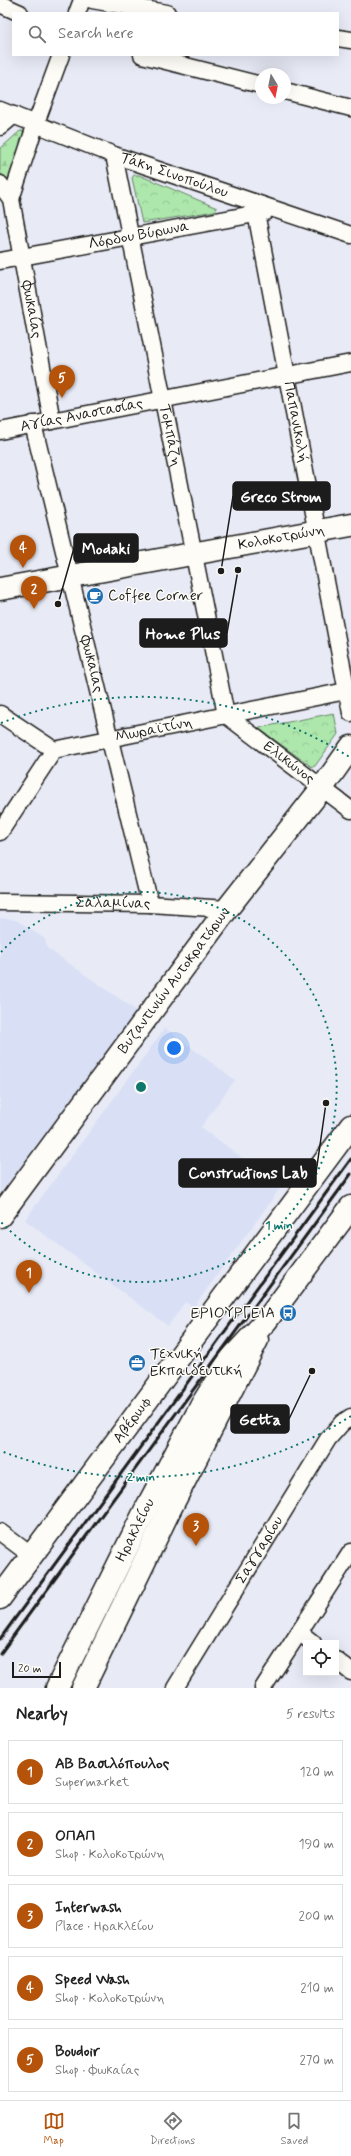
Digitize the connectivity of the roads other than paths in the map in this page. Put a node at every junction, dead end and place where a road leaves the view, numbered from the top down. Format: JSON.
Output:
{"nodes":[{"id":1,"x":82,"y":0,"type":"edge"},
{"id":2,"x":92,"y":0,"type":"edge"},
{"id":3,"x":0,"y":4,"type":"edge"},
{"id":4,"x":18,"y":12,"type":"edge"},
{"id":5,"x":78,"y":12,"type":"edge"},
{"id":6,"x":161,"y":12,"type":"edge"},
{"id":7,"x":339,"y":38,"type":"edge"},
{"id":8,"x":351,"y":40,"type":"edge"},
{"id":9,"x":61,"y":56,"type":"edge"},
{"id":10,"x":146,"y":56,"type":"edge"},
{"id":11,"x":255,"y":83,"type":"edge"},
{"id":12,"x":291,"y":93,"type":"edge"},
{"id":13,"x":351,"y":108,"type":"edge"},
{"id":14,"x":7,"y":112,"type":"edge"},
{"id":15,"x":36,"y":123,"type":"junction"},
{"id":16,"x":0,"y":127,"type":"edge"},
{"id":17,"x":114,"y":155,"type":"junction"},
{"id":18,"x":0,"y":184,"type":"edge"},
{"id":19,"x":11,"y":199,"type":"junction"},
{"id":20,"x":255,"y":208,"type":"junction"},
{"id":21,"x":351,"y":235,"type":"edge"},
{"id":22,"x":131,"y":237,"type":"junction"},
{"id":23,"x":22,"y":257,"type":"junction"},
{"id":24,"x":0,"y":261,"type":"edge"},
{"id":25,"x":351,"y":363,"type":"edge"},
{"id":26,"x":287,"y":375,"type":"junction"},
{"id":27,"x":163,"y":399,"type":"junction"},
{"id":28,"x":52,"y":421,"type":"junction"},
{"id":29,"x":33,"y":424,"type":"junction"},
{"id":30,"x":0,"y":431,"type":"edge"},
{"id":31,"x":351,"y":525,"type":"edge"},
{"id":32,"x":316,"y":531,"type":"junction"},
{"id":33,"x":194,"y":554,"type":"junction"},
{"id":34,"x":70,"y":576,"type":"junction"},
{"id":35,"x":0,"y":589,"type":"edge"},
{"id":36,"x":349,"y":691,"type":"edge"},
{"id":37,"x":351,"y":713,"type":"edge"},
{"id":38,"x":0,"y":714,"type":"edge"},
{"id":39,"x":226,"y":715,"type":"junction"},
{"id":40,"x":110,"y":739,"type":"junction"},
{"id":41,"x":351,"y":747,"type":"edge"},
{"id":42,"x":54,"y":750,"type":"junction"},
{"id":43,"x":322,"y":788,"type":"junction"},
{"id":44,"x":351,"y":810,"type":"edge"},
{"id":45,"x":0,"y":832,"type":"edge"},
{"id":46,"x":0,"y":902,"type":"edge"},
{"id":47,"x":150,"y":904,"type":"junction"},
{"id":48,"x":227,"y":910,"type":"junction"},
{"id":49,"x":351,"y":1126,"type":"edge"},
{"id":50,"x":351,"y":1207,"type":"edge"},
{"id":51,"x":0,"y":1216,"type":"edge"},
{"id":52,"x":266,"y":1321,"type":"junction"},
{"id":53,"x":351,"y":1417,"type":"edge"},
{"id":54,"x":0,"y":1532,"type":"edge"},
{"id":55,"x":351,"y":1552,"type":"edge"},
{"id":56,"x":32,"y":1556,"type":"junction"},
{"id":57,"x":0,"y":1598,"type":"edge"},
{"id":58,"x":299,"y":1632,"type":"junction"},
{"id":59,"x":309,"y":1640,"type":"edge"},
{"id":60,"x":339,"y":1662,"type":"edge"},
{"id":61,"x":351,"y":1672,"type":"edge"},
{"id":62,"x":57,"y":1688,"type":"edge"},
{"id":63,"x":83,"y":1688,"type":"edge"},
{"id":64,"x":175,"y":1688,"type":"edge"},
{"id":65,"x":263,"y":1688,"type":"edge"}],
"edges":[{"from":1,"to":5,"type":"street"},
{"from":2,"to":6,"type":"street"},
{"from":3,"to":4,"type":"street"},
{"from":7,"to":8,"type":"street"},
{"from":9,"to":15,"type":"street","name":"Φωκαίας"},
{"from":10,"to":11,"type":"street"},
{"from":12,"to":13,"type":"street"},
{"from":14,"to":15,"type":"street","name":"Τάκη Σινοπούλου"},
{"from":14,"to":16,"type":"street"},
{"from":15,"to":17,"type":"street","name":"Τάκη Σινοπούλου"},
{"from":15,"to":19,"type":"street","name":"Φωκαίας"},
{"from":17,"to":20,"type":"street","name":"Τάκη Σινοπούλου"},
{"from":17,"to":22,"type":"street","name":"Τομπάζη"},
{"from":18,"to":19,"type":"street","name":"Φωκαίας"},
{"from":19,"to":23,"type":"street","name":"Φωκαίας"},
{"from":20,"to":21,"type":"street","name":"Τάκη Σινοπούλου"},
{"from":20,"to":22,"type":"street","name":"Λόρδου Βύρωνα"},
{"from":20,"to":26,"type":"street","name":"Παπανικολή"},
{"from":22,"to":23,"type":"street","name":"Λόρδου Βύρωνα"},
{"from":22,"to":27,"type":"street","name":"Τομπάζη"},
{"from":23,"to":24,"type":"street","name":"Λόρδου Βύρωνα"},
{"from":23,"to":28,"type":"street","name":"Φωκαίας"},
{"from":25,"to":26,"type":"street","name":"Αγίας Αναστασίας"},
{"from":26,"to":27,"type":"street","name":"Αγίας Αναστασίας"},
{"from":26,"to":32,"type":"street","name":"Παπανικολή"},
{"from":27,"to":28,"type":"street","name":"Αγίας Αναστασίας"},
{"from":27,"to":33,"type":"street","name":"Τομπάζη"},
{"from":28,"to":29,"type":"street","name":"Αγίας Αναστασίας"},
{"from":29,"to":30,"type":"street","name":"Αγίας Αναστασίας"},
{"from":29,"to":34,"type":"street","name":"Φωκαίας"},
{"from":31,"to":32,"type":"street","name":"Κολοκοτρώνη"},
{"from":32,"to":33,"type":"street","name":"Κολοκοτρώνη"},
{"from":32,"to":36,"type":"street","name":"Παπανικολή"},
{"from":33,"to":34,"type":"street","name":"Κολοκοτρώνη"},
{"from":33,"to":39,"type":"street","name":"Τομπάζη"},
{"from":34,"to":35,"type":"street","name":"Κολοκοτρώνη"},
{"from":34,"to":40,"type":"street","name":"Φωκαίας"},
{"from":36,"to":37,"type":"street","name":"Παπανικολή"},
{"from":36,"to":39,"type":"street","name":"Μωραϊτίνη"},
{"from":38,"to":42,"type":"street"},
{"from":39,"to":40,"type":"street","name":"Μωραϊτίνη"},
{"from":39,"to":43,"type":"street","name":"Ελικώνος"},
{"from":40,"to":42,"type":"street","name":"Μωραϊτίνη"},
{"from":40,"to":47,"type":"street","name":"Φωκαίας"},
{"from":41,"to":43,"type":"street","name":"Βυζαντινών Αυτοκρατόρων"},
{"from":42,"to":45,"type":"street"},
{"from":43,"to":44,"type":"street","name":"Ελικώνος"},
{"from":43,"to":48,"type":"street","name":"Βυζαντινών Αυτοκρατόρων"},
{"from":46,"to":47,"type":"street","name":"Σαλαμίνας"},
{"from":47,"to":48,"type":"street","name":"Σαλαμίνας"},
{"from":48,"to":51,"type":"street","name":"Βυζαντινών Αυτοκρατόρων"},
{"from":49,"to":56,"type":"street","name":"Αβέρωφ"},
{"from":50,"to":52,"type":"street","name":"Ηρακλείου"},
{"from":52,"to":62,"type":"street","name":"Ηρακλείου"},
{"from":52,"to":63,"type":"street","name":"Ηρακλείου"},
{"from":53,"to":64,"type":"street","name":"Σαγγαρίου"},
{"from":54,"to":56,"type":"street"},
{"from":55,"to":58,"type":"street"},
{"from":56,"to":57,"type":"street","name":"Αβέρωφ"},
{"from":58,"to":59,"type":"street"},
{"from":58,"to":65,"type":"street"},
{"from":60,"to":61,"type":"street"}]}
